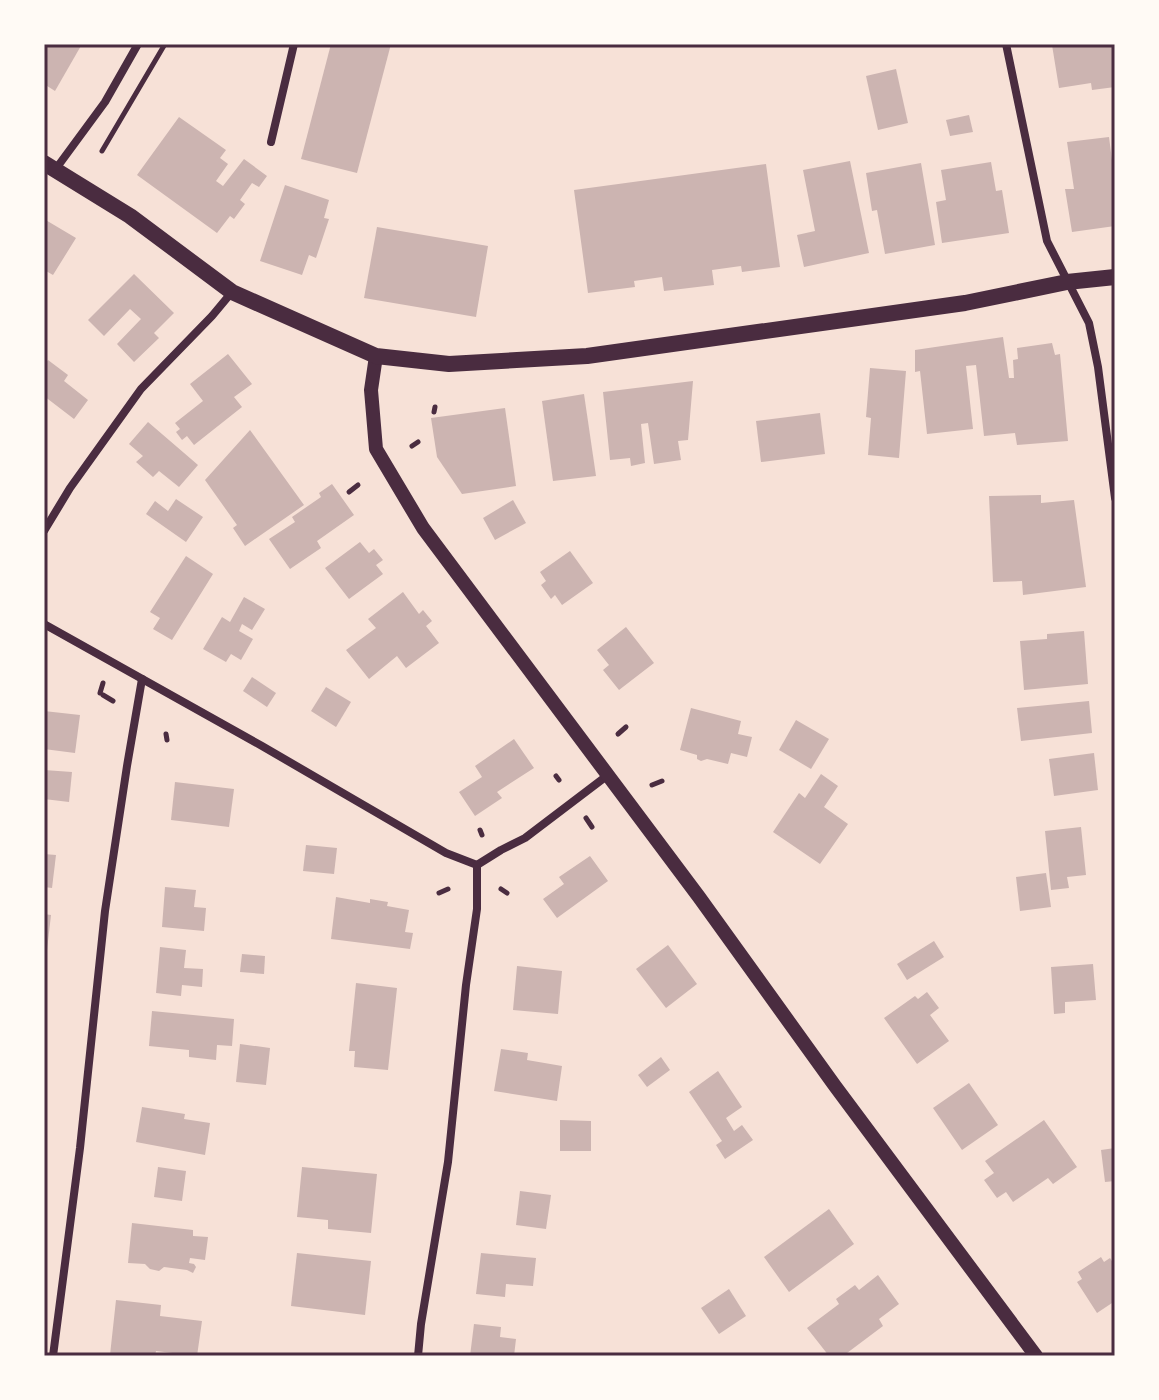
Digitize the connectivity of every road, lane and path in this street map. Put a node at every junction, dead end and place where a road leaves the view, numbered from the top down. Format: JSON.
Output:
{"nodes":[{"id":1,"x":138,"y":44,"type":"edge"},
{"id":2,"x":165,"y":44,"type":"edge"},
{"id":3,"x":294,"y":44,"type":"edge"},
{"id":4,"x":1006,"y":44,"type":"edge"},
{"id":5,"x":271,"y":142,"type":"dead end"},
{"id":6,"x":102,"y":151,"type":"dead end"},
{"id":7,"x":50,"y":167,"type":"edge"},
{"id":8,"x":1115,"y":277,"type":"edge"},
{"id":9,"x":1067,"y":282,"type":"junction"},
{"id":10,"x":232,"y":292,"type":"junction"},
{"id":11,"x":376,"y":356,"type":"junction"},
{"id":12,"x":358,"y":485,"type":"dead end"},
{"id":13,"x":349,"y":492,"type":"dead end"},
{"id":14,"x":1115,"y":498,"type":"edge"},
{"id":15,"x":44,"y":531,"type":"edge"},
{"id":16,"x":44,"y":624,"type":"edge"},
{"id":17,"x":142,"y":679,"type":"junction"},
{"id":18,"x":103,"y":683,"type":"dead end"},
{"id":19,"x":113,"y":701,"type":"dead end"},
{"id":20,"x":626,"y":727,"type":"dead end"},
{"id":21,"x":618,"y":734,"type":"dead end"},
{"id":22,"x":608,"y":775,"type":"junction"},
{"id":23,"x":662,"y":781,"type":"dead end"},
{"id":24,"x":652,"y":785,"type":"dead end"},
{"id":25,"x":586,"y":818,"type":"dead end"},
{"id":26,"x":592,"y":827,"type":"dead end"},
{"id":27,"x":477,"y":865,"type":"junction"},
{"id":28,"x":448,"y":889,"type":"dead end"},
{"id":29,"x":439,"y":893,"type":"dead end"},
{"id":30,"x":53,"y":1356,"type":"edge"},
{"id":31,"x":418,"y":1356,"type":"edge"},
{"id":32,"x":1036,"y":1356,"type":"edge"}],
"edges":[{"from":1,"to":7,"type":"street"},
{"from":2,"to":6,"type":"path"},
{"from":3,"to":5,"type":"street"},
{"from":4,"to":9,"type":"street"},
{"from":7,"to":10,"type":"main road"},
{"from":8,"to":9,"type":"main road"},
{"from":9,"to":11,"type":"main road"},
{"from":9,"to":14,"type":"street"},
{"from":10,"to":11,"type":"main road"},
{"from":10,"to":15,"type":"street"},
{"from":11,"to":22,"type":"street"},
{"from":12,"to":13,"type":"path"},
{"from":16,"to":17,"type":"street"},
{"from":17,"to":27,"type":"street"},
{"from":17,"to":30,"type":"street"},
{"from":18,"to":19,"type":"path"},
{"from":20,"to":21,"type":"path"},
{"from":22,"to":27,"type":"street"},
{"from":22,"to":32,"type":"street"},
{"from":23,"to":24,"type":"path"},
{"from":25,"to":26,"type":"path"},
{"from":27,"to":31,"type":"street"},
{"from":28,"to":29,"type":"path"}]}
